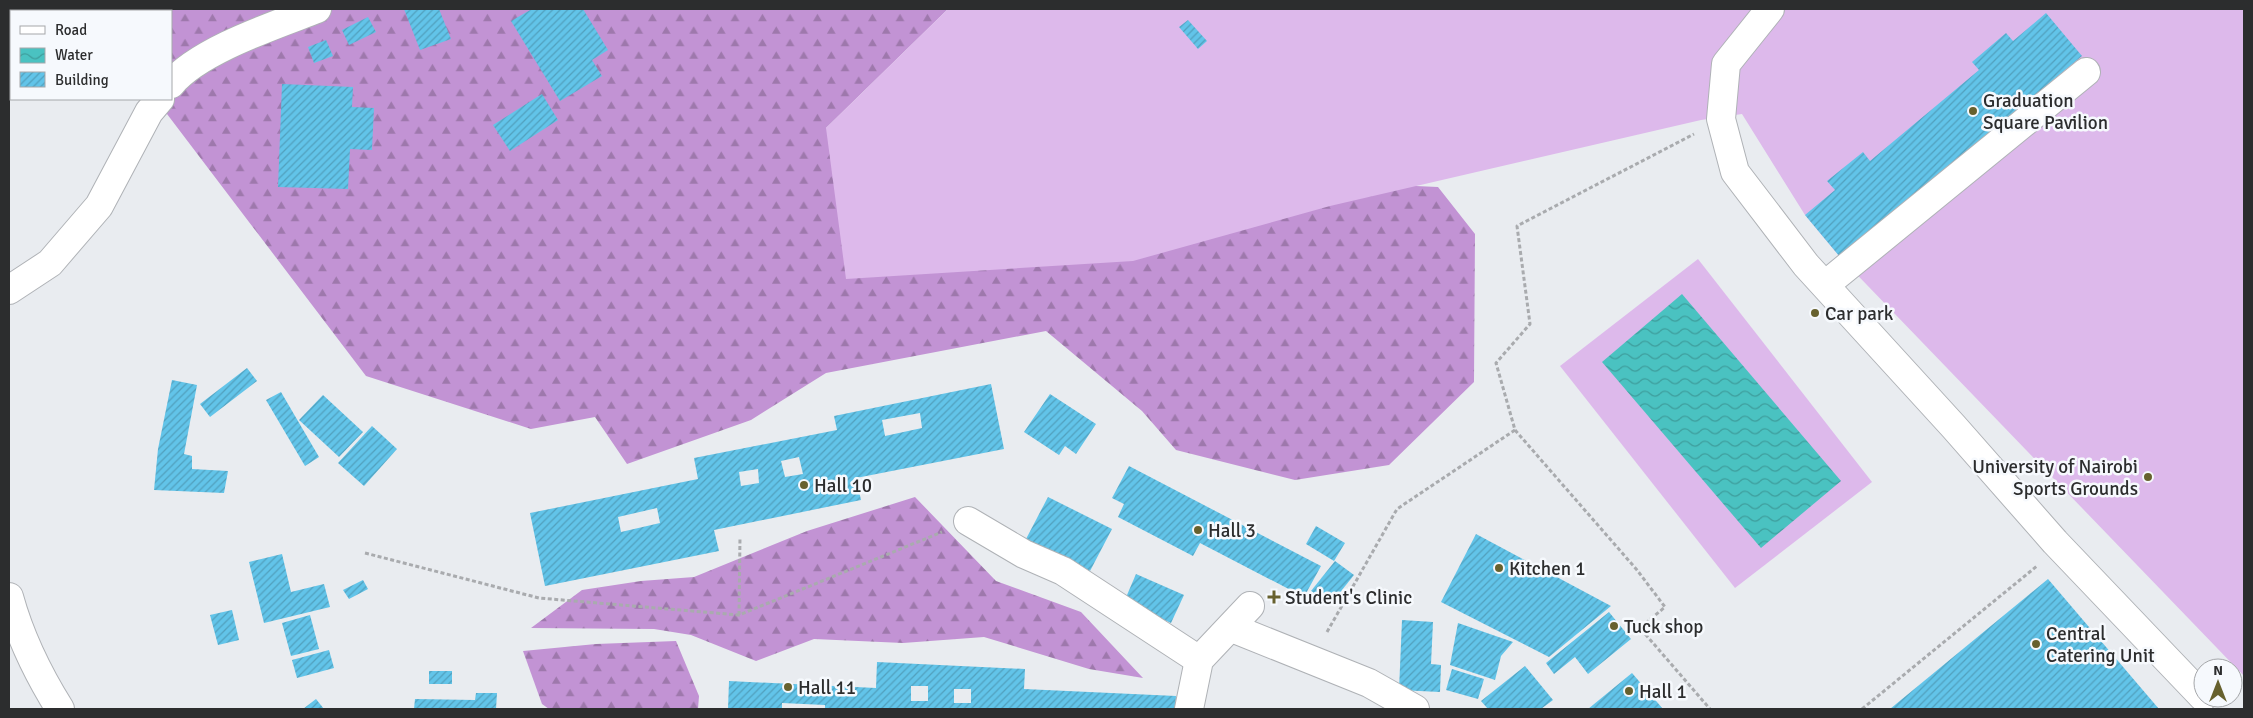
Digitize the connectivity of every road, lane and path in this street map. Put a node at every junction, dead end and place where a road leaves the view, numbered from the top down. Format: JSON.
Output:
{"nodes":[{"id":1,"x":318,"y":9,"type":"edge"},
{"id":2,"x":1770,"y":9,"type":"edge"},
{"id":3,"x":2086,"y":72,"type":"dead end"},
{"id":4,"x":172,"y":83,"type":"edge"},
{"id":5,"x":159,"y":100,"type":"edge"},
{"id":6,"x":1721,"y":119,"type":"junction"},
{"id":7,"x":1825,"y":285,"type":"junction"},
{"id":8,"x":9,"y":290,"type":"edge"},
{"id":9,"x":1515,"y":430,"type":"junction"},
{"id":10,"x":968,"y":521,"type":"joint"},
{"id":11,"x":740,"y":537,"type":"dead end"},
{"id":12,"x":2055,"y":542,"type":"junction"},
{"id":13,"x":365,"y":552,"type":"dead end"},
{"id":14,"x":9,"y":597,"type":"edge"},
{"id":15,"x":1250,"y":606,"type":"dead end"},
{"id":16,"x":739,"y":614,"type":"junction"},
{"id":17,"x":1232,"y":628,"type":"junction"},
{"id":18,"x":1309,"y":658,"type":"junction"},
{"id":19,"x":1199,"y":660,"type":"junction"},
{"id":20,"x":2193,"y":686,"type":"edge"},
{"id":21,"x":60,"y":709,"type":"edge"},
{"id":22,"x":1189,"y":709,"type":"edge"},
{"id":23,"x":1415,"y":709,"type":"edge"},
{"id":24,"x":1710,"y":709,"type":"edge"},
{"id":25,"x":1862,"y":709,"type":"edge"}],
"edges":[{"from":1,"to":4,"type":"street"},
{"from":2,"to":6,"type":"street"},
{"from":3,"to":7,"type":"street"},
{"from":5,"to":8,"type":"street"},
{"from":6,"to":7,"type":"street"},
{"from":6,"to":9,"type":"path"},
{"from":7,"to":12,"type":"street"},
{"from":9,"to":18,"type":"path"},
{"from":9,"to":24,"type":"path"},
{"from":10,"to":16,"type":"path"},
{"from":10,"to":19,"type":"street"},
{"from":11,"to":16,"type":"path"},
{"from":12,"to":20,"type":"street"},
{"from":12,"to":25,"type":"path"},
{"from":13,"to":16,"type":"path"},
{"from":14,"to":21,"type":"street"},
{"from":15,"to":17,"type":"street"},
{"from":17,"to":18,"type":"street"},
{"from":17,"to":19,"type":"street"},
{"from":18,"to":23,"type":"street"},
{"from":19,"to":22,"type":"street"}]}
